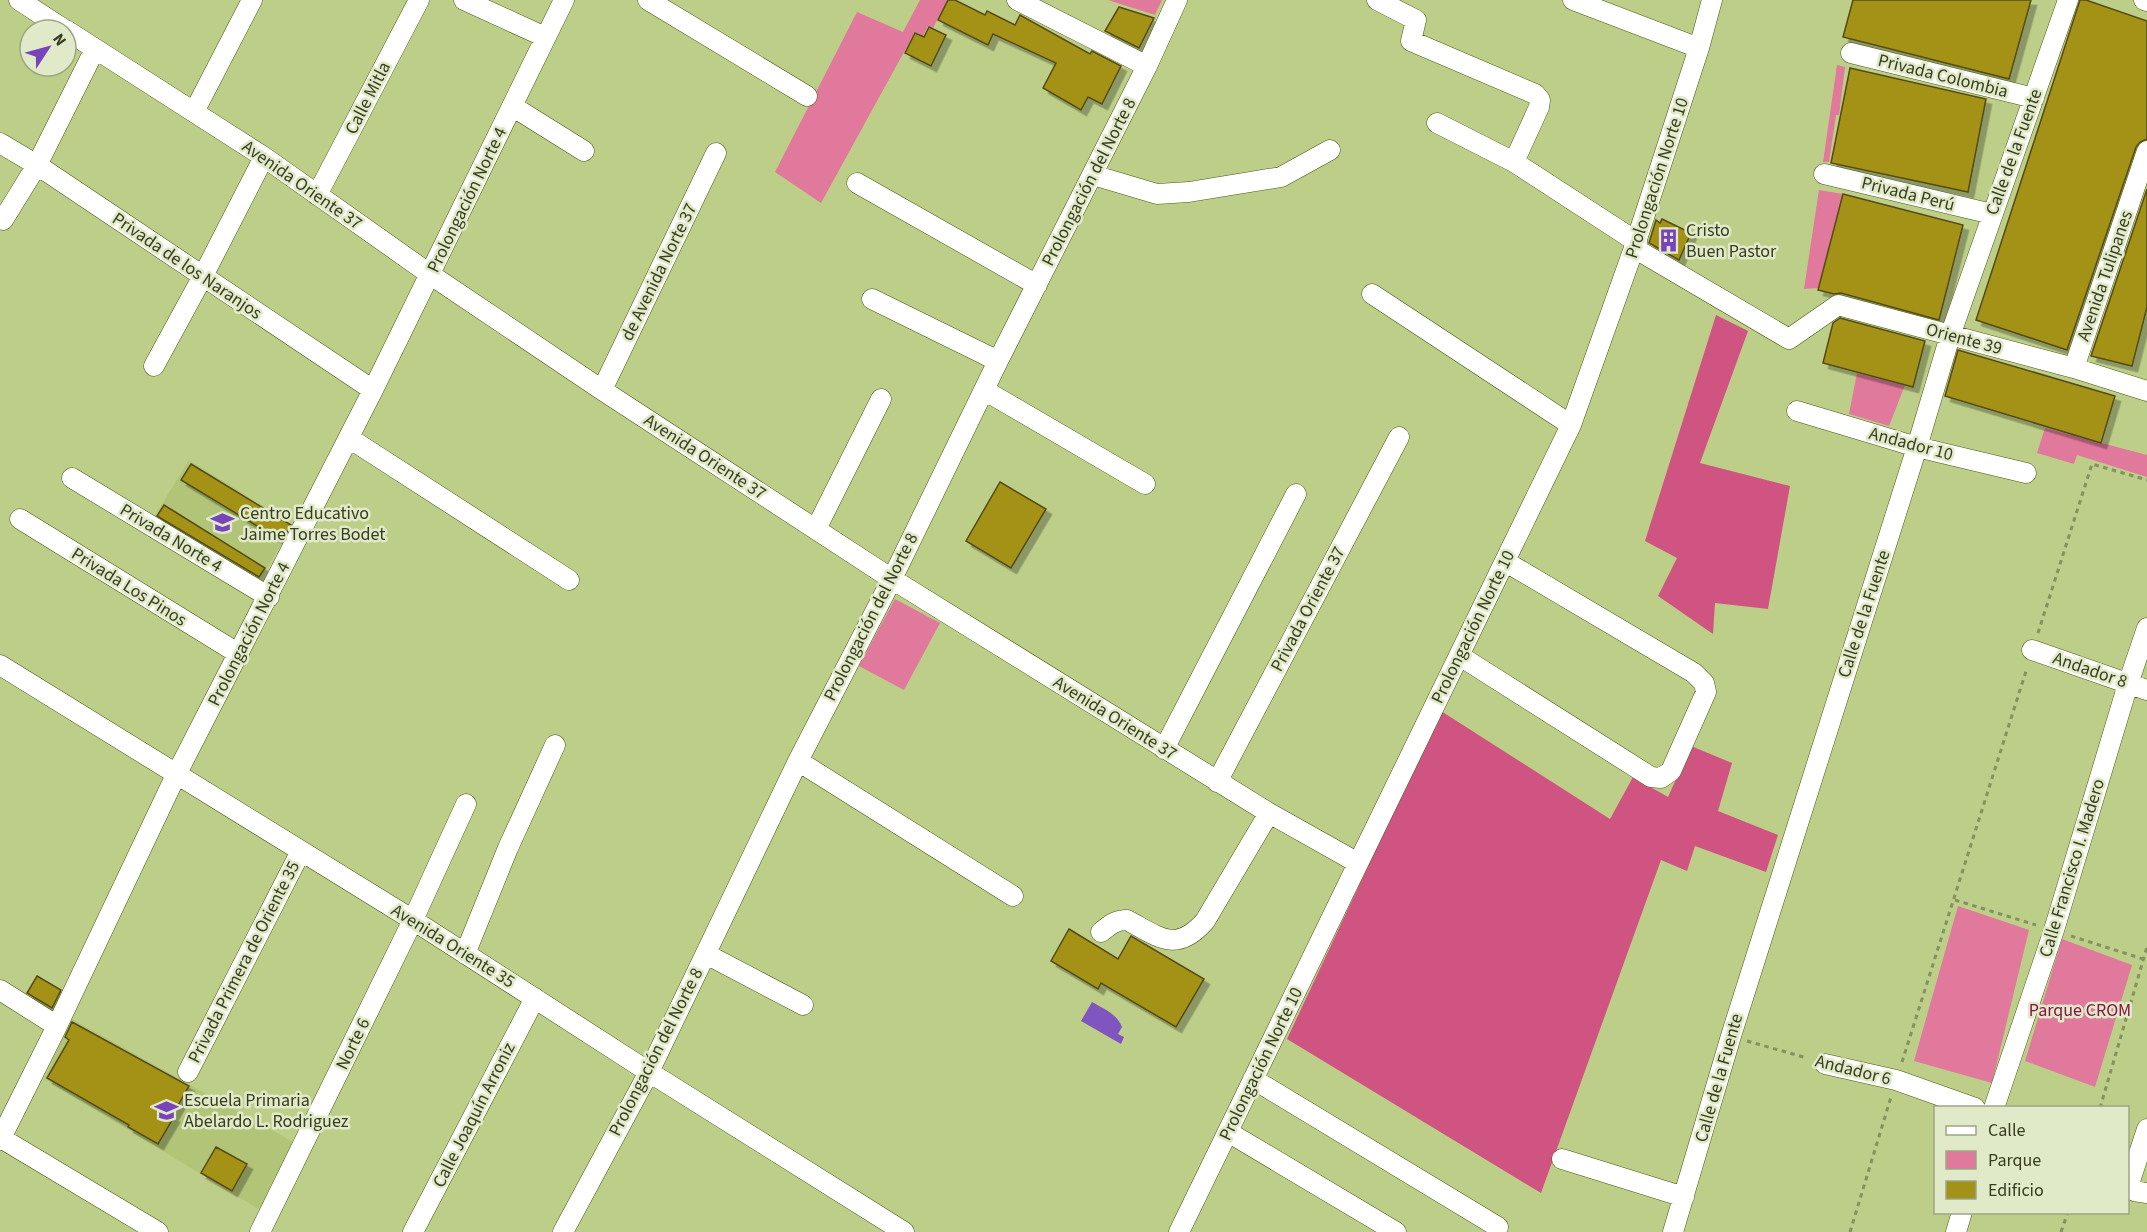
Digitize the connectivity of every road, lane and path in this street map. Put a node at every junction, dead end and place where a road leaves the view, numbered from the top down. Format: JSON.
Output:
{"nodes":[{"id":1,"x":19,"y":0,"type":"edge"},
{"id":2,"x":252,"y":0,"type":"edge"},
{"id":3,"x":419,"y":0,"type":"edge"},
{"id":4,"x":464,"y":0,"type":"edge"},
{"id":5,"x":564,"y":0,"type":"edge"},
{"id":6,"x":648,"y":0,"type":"edge"},
{"id":7,"x":1017,"y":0,"type":"edge"},
{"id":8,"x":1177,"y":0,"type":"edge"},
{"id":9,"x":1377,"y":0,"type":"edge"},
{"id":10,"x":1573,"y":0,"type":"edge"},
{"id":11,"x":1713,"y":0,"type":"edge"},
{"id":12,"x":2068,"y":0,"type":"edge"},
{"id":13,"x":47,"y":18,"type":"edge"},
{"id":14,"x":545,"y":37,"type":"junction"},
{"id":15,"x":78,"y":38,"type":"edge"},
{"id":16,"x":1699,"y":48,"type":"junction"},
{"id":17,"x":95,"y":49,"type":"junction"},
{"id":18,"x":1851,"y":54,"type":"dead end"},
{"id":19,"x":1148,"y":66,"type":"junction"},
{"id":20,"x":807,"y":96,"type":"dead end"},
{"id":21,"x":2034,"y":98,"type":"junction"},
{"id":22,"x":512,"y":106,"type":"junction"},
{"id":23,"x":194,"y":112,"type":"junction"},
{"id":24,"x":1437,"y":123,"type":"dead end"},
{"id":25,"x":0,"y":144,"type":"edge"},
{"id":26,"x":1330,"y":150,"type":"dead end"},
{"id":27,"x":584,"y":151,"type":"dead end"},
{"id":28,"x":2147,"y":151,"type":"edge"},
{"id":29,"x":716,"y":153,"type":"dead end"},
{"id":30,"x":264,"y":158,"type":"junction"},
{"id":31,"x":1514,"y":162,"type":"junction"},
{"id":32,"x":37,"y":165,"type":"junction"},
{"id":33,"x":1824,"y":174,"type":"dead end"},
{"id":34,"x":1093,"y":175,"type":"junction"},
{"id":35,"x":857,"y":183,"type":"dead end"},
{"id":36,"x":317,"y":195,"type":"junction"},
{"id":37,"x":1992,"y":214,"type":"junction"},
{"id":38,"x":3,"y":220,"type":"dead end"},
{"id":39,"x":1635,"y":245,"type":"junction"},
{"id":40,"x":431,"y":275,"type":"junction"},
{"id":41,"x":203,"y":276,"type":"junction"},
{"id":42,"x":1037,"y":285,"type":"junction"},
{"id":43,"x":1372,"y":294,"type":"dead end"},
{"id":44,"x":872,"y":298,"type":"dead end"},
{"id":45,"x":1950,"y":336,"type":"junction"},
{"id":46,"x":998,"y":361,"type":"junction"},
{"id":47,"x":154,"y":366,"type":"dead end"},
{"id":48,"x":2074,"y":368,"type":"junction"},
{"id":49,"x":373,"y":390,"type":"junction"},
{"id":50,"x":602,"y":390,"type":"junction"},
{"id":51,"x":984,"y":390,"type":"junction"},
{"id":52,"x":2147,"y":391,"type":"edge"},
{"id":53,"x":881,"y":399,"type":"dead end"},
{"id":54,"x":1797,"y":411,"type":"dead end"},
{"id":55,"x":1571,"y":426,"type":"junction"},
{"id":56,"x":1399,"y":437,"type":"dead end"},
{"id":57,"x":349,"y":438,"type":"junction"},
{"id":58,"x":1917,"y":447,"type":"junction"},
{"id":59,"x":2026,"y":473,"type":"dead end"},
{"id":60,"x":72,"y":478,"type":"dead end"},
{"id":61,"x":2147,"y":480,"type":"edge"},
{"id":62,"x":1145,"y":484,"type":"dead end"},
{"id":63,"x":1296,"y":494,"type":"dead end"},
{"id":64,"x":20,"y":519,"type":"dead end"},
{"id":65,"x":816,"y":529,"type":"junction"},
{"id":66,"x":1506,"y":562,"type":"junction"},
{"id":67,"x":891,"y":579,"type":"junction"},
{"id":68,"x":569,"y":580,"type":"dead end"},
{"id":69,"x":269,"y":597,"type":"junction"},
{"id":70,"x":2147,"y":628,"type":"edge"},
{"id":71,"x":2032,"y":650,"type":"junction"},
{"id":72,"x":239,"y":654,"type":"junction"},
{"id":73,"x":1460,"y":656,"type":"junction"},
{"id":74,"x":0,"y":665,"type":"edge"},
{"id":75,"x":2128,"y":684,"type":"junction"},
{"id":76,"x":2147,"y":690,"type":"edge"},
{"id":77,"x":555,"y":745,"type":"dead end"},
{"id":78,"x":1164,"y":748,"type":"junction"},
{"id":79,"x":798,"y":761,"type":"junction"},
{"id":80,"x":176,"y":775,"type":"junction"},
{"id":81,"x":1217,"y":782,"type":"junction"},
{"id":82,"x":466,"y":804,"type":"dead end"},
{"id":83,"x":1269,"y":813,"type":"junction"},
{"id":84,"x":301,"y":851,"type":"junction"},
{"id":85,"x":1358,"y":863,"type":"junction"},
{"id":86,"x":1013,"y":896,"type":"dead end"},
{"id":87,"x":413,"y":920,"type":"junction"},
{"id":88,"x":1101,"y":932,"type":"dead end"},
{"id":89,"x":2147,"y":947,"type":"edge"},
{"id":90,"x":465,"y":954,"type":"junction"},
{"id":91,"x":706,"y":954,"type":"junction"},
{"id":92,"x":0,"y":990,"type":"edge"},
{"id":93,"x":535,"y":998,"type":"junction"},
{"id":94,"x":803,"y":1005,"type":"dead end"},
{"id":95,"x":57,"y":1026,"type":"junction"},
{"id":96,"x":1731,"y":1036,"type":"junction"},
{"id":97,"x":1825,"y":1064,"type":"joint"},
{"id":98,"x":188,"y":1072,"type":"dead end"},
{"id":99,"x":649,"y":1072,"type":"junction"},
{"id":100,"x":1253,"y":1079,"type":"junction"},
{"id":101,"x":1896,"y":1080,"type":"junction"},
{"id":102,"x":1972,"y":1106,"type":"edge"},
{"id":103,"x":1995,"y":1106,"type":"edge"},
{"id":104,"x":2100,"y":1106,"type":"edge"},
{"id":105,"x":2147,"y":1129,"type":"edge"},
{"id":106,"x":1228,"y":1132,"type":"junction"},
{"id":107,"x":0,"y":1139,"type":"edge"},
{"id":108,"x":1562,"y":1159,"type":"dead end"},
{"id":109,"x":2131,"y":1159,"type":"edge"},
{"id":110,"x":2129,"y":1176,"type":"edge"},
{"id":111,"x":1684,"y":1197,"type":"junction"},
{"id":112,"x":1961,"y":1214,"type":"edge"},
{"id":113,"x":2067,"y":1214,"type":"edge"},
{"id":114,"x":1498,"y":1227,"type":"dead end"},
{"id":115,"x":158,"y":1232,"type":"edge"},
{"id":116,"x":260,"y":1232,"type":"edge"},
{"id":117,"x":414,"y":1232,"type":"edge"},
{"id":118,"x":563,"y":1232,"type":"edge"},
{"id":119,"x":903,"y":1232,"type":"edge"},
{"id":120,"x":1179,"y":1232,"type":"edge"},
{"id":121,"x":1396,"y":1232,"type":"edge"},
{"id":122,"x":1673,"y":1232,"type":"edge"},
{"id":123,"x":1850,"y":1232,"type":"edge"},
{"id":124,"x":1956,"y":1232,"type":"edge"},
{"id":125,"x":2061,"y":1232,"type":"edge"}],
"edges":[{"from":1,"to":13,"type":"street","name":"Avenida Oriente 37"},
{"from":2,"to":23,"type":"street"},
{"from":3,"to":36,"type":"street","name":"Calle Mitla"},
{"from":4,"to":14,"type":"street"},
{"from":5,"to":14,"type":"street","name":"Prolongación Norte 4"},
{"from":6,"to":20,"type":"street"},
{"from":7,"to":19,"type":"street"},
{"from":8,"to":19,"type":"street","name":"Prolongación del Norte 8"},
{"from":9,"to":31,"type":"street"},
{"from":10,"to":16,"type":"street"},
{"from":11,"to":16,"type":"street","name":"Prolongación Norte 10"},
{"from":12,"to":21,"type":"street","name":"Calle de la Fuente"},
{"from":14,"to":22,"type":"street","name":"Prolongación Norte 4"},
{"from":15,"to":17,"type":"street","name":"Avenida Oriente 37"},
{"from":16,"to":39,"type":"street","name":"Prolongación Norte 10"},
{"from":17,"to":23,"type":"street","name":"Avenida Oriente 37"},
{"from":17,"to":32,"type":"street"},
{"from":18,"to":21,"type":"street","name":"Privada Colombia"},
{"from":19,"to":34,"type":"street","name":"Prolongación del Norte 8"},
{"from":21,"to":37,"type":"street","name":"Calle de la Fuente"},
{"from":22,"to":27,"type":"street"},
{"from":22,"to":40,"type":"street","name":"Prolongación Norte 4"},
{"from":23,"to":30,"type":"street","name":"Avenida Oriente 37"},
{"from":24,"to":31,"type":"street"},
{"from":25,"to":32,"type":"street","name":"Privada de los Naranjos"},
{"from":26,"to":34,"type":"street"},
{"from":28,"to":48,"type":"street","name":"Avenida Tulipanes"},
{"from":29,"to":50,"type":"street","name":"de Avenida Norte 37"},
{"from":30,"to":36,"type":"street","name":"Avenida Oriente 37"},
{"from":30,"to":41,"type":"street"},
{"from":31,"to":39,"type":"street"},
{"from":32,"to":38,"type":"street"},
{"from":32,"to":41,"type":"street","name":"Privada de los Naranjos"},
{"from":33,"to":37,"type":"street","name":"Privada Perú"},
{"from":34,"to":42,"type":"street","name":"Prolongación del Norte 8"},
{"from":35,"to":42,"type":"street"},
{"from":36,"to":40,"type":"street","name":"Avenida Oriente 37"},
{"from":37,"to":45,"type":"street","name":"Calle de la Fuente"},
{"from":39,"to":45,"type":"street","name":"Oriente 39"},
{"from":39,"to":55,"type":"street","name":"Prolongación Norte 10"},
{"from":40,"to":49,"type":"street","name":"Prolongación Norte 4"},
{"from":40,"to":50,"type":"street","name":"Avenida Oriente 37"},
{"from":41,"to":47,"type":"street"},
{"from":41,"to":49,"type":"street","name":"Privada de los Naranjos"},
{"from":42,"to":46,"type":"street","name":"Prolongación del Norte 8"},
{"from":43,"to":55,"type":"street"},
{"from":44,"to":46,"type":"street"},
{"from":45,"to":48,"type":"street","name":"Oriente 39"},
{"from":45,"to":58,"type":"street","name":"Calle de la Fuente"},
{"from":46,"to":51,"type":"street","name":"Prolongación del Norte 8"},
{"from":48,"to":52,"type":"street","name":"Oriente 39"},
{"from":49,"to":57,"type":"street","name":"Prolongación Norte 4"},
{"from":50,"to":65,"type":"street","name":"Avenida Oriente 37"},
{"from":51,"to":62,"type":"street"},
{"from":51,"to":67,"type":"street","name":"Prolongación del Norte 8"},
{"from":53,"to":65,"type":"street"},
{"from":54,"to":58,"type":"street","name":"Andador 10"},
{"from":55,"to":66,"type":"street","name":"Prolongación Norte 10"},
{"from":56,"to":81,"type":"street","name":"Privada Oriente 37"},
{"from":57,"to":68,"type":"street"},
{"from":57,"to":69,"type":"street","name":"Prolongación Norte 4"},
{"from":58,"to":59,"type":"street","name":"Andador 10"},
{"from":58,"to":96,"type":"street","name":"Calle de la Fuente"},
{"from":60,"to":69,"type":"street","name":"Privada Norte 4"},
{"from":61,"to":71,"type":"path"},
{"from":63,"to":78,"type":"street"},
{"from":64,"to":72,"type":"street","name":"Privada Los Pinos"},
{"from":65,"to":67,"type":"street","name":"Avenida Oriente 37"},
{"from":66,"to":73,"type":"street","name":"Prolongación Norte 10"},
{"from":66,"to":73,"type":"street"},
{"from":67,"to":78,"type":"street","name":"Avenida Oriente 37"},
{"from":67,"to":79,"type":"street","name":"Prolongación del Norte 8"},
{"from":69,"to":72,"type":"street","name":"Prolongación Norte 4"},
{"from":70,"to":75,"type":"street","name":"Calle Francisco I. Madero"},
{"from":71,"to":75,"type":"street","name":"Andador 8"},
{"from":71,"to":101,"type":"path"},
{"from":72,"to":80,"type":"street","name":"Prolongación Norte 4"},
{"from":73,"to":85,"type":"street","name":"Prolongación Norte 10"},
{"from":74,"to":80,"type":"street","name":"Avenida Oriente 35"},
{"from":75,"to":76,"type":"street","name":"Andador 8"},
{"from":75,"to":103,"type":"street","name":"Calle Francisco I. Madero"},
{"from":77,"to":90,"type":"street"},
{"from":78,"to":81,"type":"street","name":"Avenida Oriente 37"},
{"from":79,"to":86,"type":"street"},
{"from":79,"to":91,"type":"street","name":"Prolongación del Norte 8"},
{"from":80,"to":84,"type":"street","name":"Avenida Oriente 35"},
{"from":80,"to":95,"type":"street","name":"Prolongación Norte 4"},
{"from":81,"to":83,"type":"street","name":"Avenida Oriente 37"},
{"from":82,"to":87,"type":"street","name":"Norte 6"},
{"from":83,"to":85,"type":"street","name":"Avenida Oriente 37"},
{"from":83,"to":88,"type":"street"},
{"from":84,"to":87,"type":"street","name":"Avenida Oriente 35"},
{"from":84,"to":98,"type":"street","name":"Privada Primera de Oriente 35"},
{"from":85,"to":100,"type":"street","name":"Prolongación Norte 10"},
{"from":87,"to":90,"type":"street","name":"Avenida Oriente 35"},
{"from":87,"to":116,"type":"street","name":"Norte 6"},
{"from":89,"to":104,"type":"path"},
{"from":90,"to":93,"type":"street","name":"Avenida Oriente 35"},
{"from":91,"to":94,"type":"street"},
{"from":91,"to":99,"type":"street","name":"Prolongación del Norte 8"},
{"from":92,"to":95,"type":"street"},
{"from":93,"to":99,"type":"street","name":"Avenida Oriente 35"},
{"from":93,"to":117,"type":"street","name":"Calle Joaquín Arroniz"},
{"from":95,"to":107,"type":"street","name":"Prolongación Norte 4"},
{"from":96,"to":97,"type":"path","name":"Andador 6"},
{"from":96,"to":111,"type":"street","name":"Calle de la Fuente"},
{"from":97,"to":101,"type":"street","name":"Andador 6"},
{"from":99,"to":118,"type":"street","name":"Prolongación del Norte 8"},
{"from":99,"to":119,"type":"street","name":"Avenida Oriente 35"},
{"from":100,"to":106,"type":"street","name":"Prolongación Norte 10"},
{"from":100,"to":114,"type":"street"},
{"from":101,"to":102,"type":"street","name":"Andador 6"},
{"from":101,"to":123,"type":"path"},
{"from":105,"to":109,"type":"street"},
{"from":106,"to":120,"type":"street","name":"Prolongación Norte 10"},
{"from":106,"to":121,"type":"street"},
{"from":107,"to":115,"type":"street"},
{"from":108,"to":111,"type":"street"},
{"from":109,"to":110,"type":"street"},
{"from":111,"to":122,"type":"street","name":"Calle de la Fuente"},
{"from":112,"to":124,"type":"street"},
{"from":113,"to":125,"type":"path"}]}
